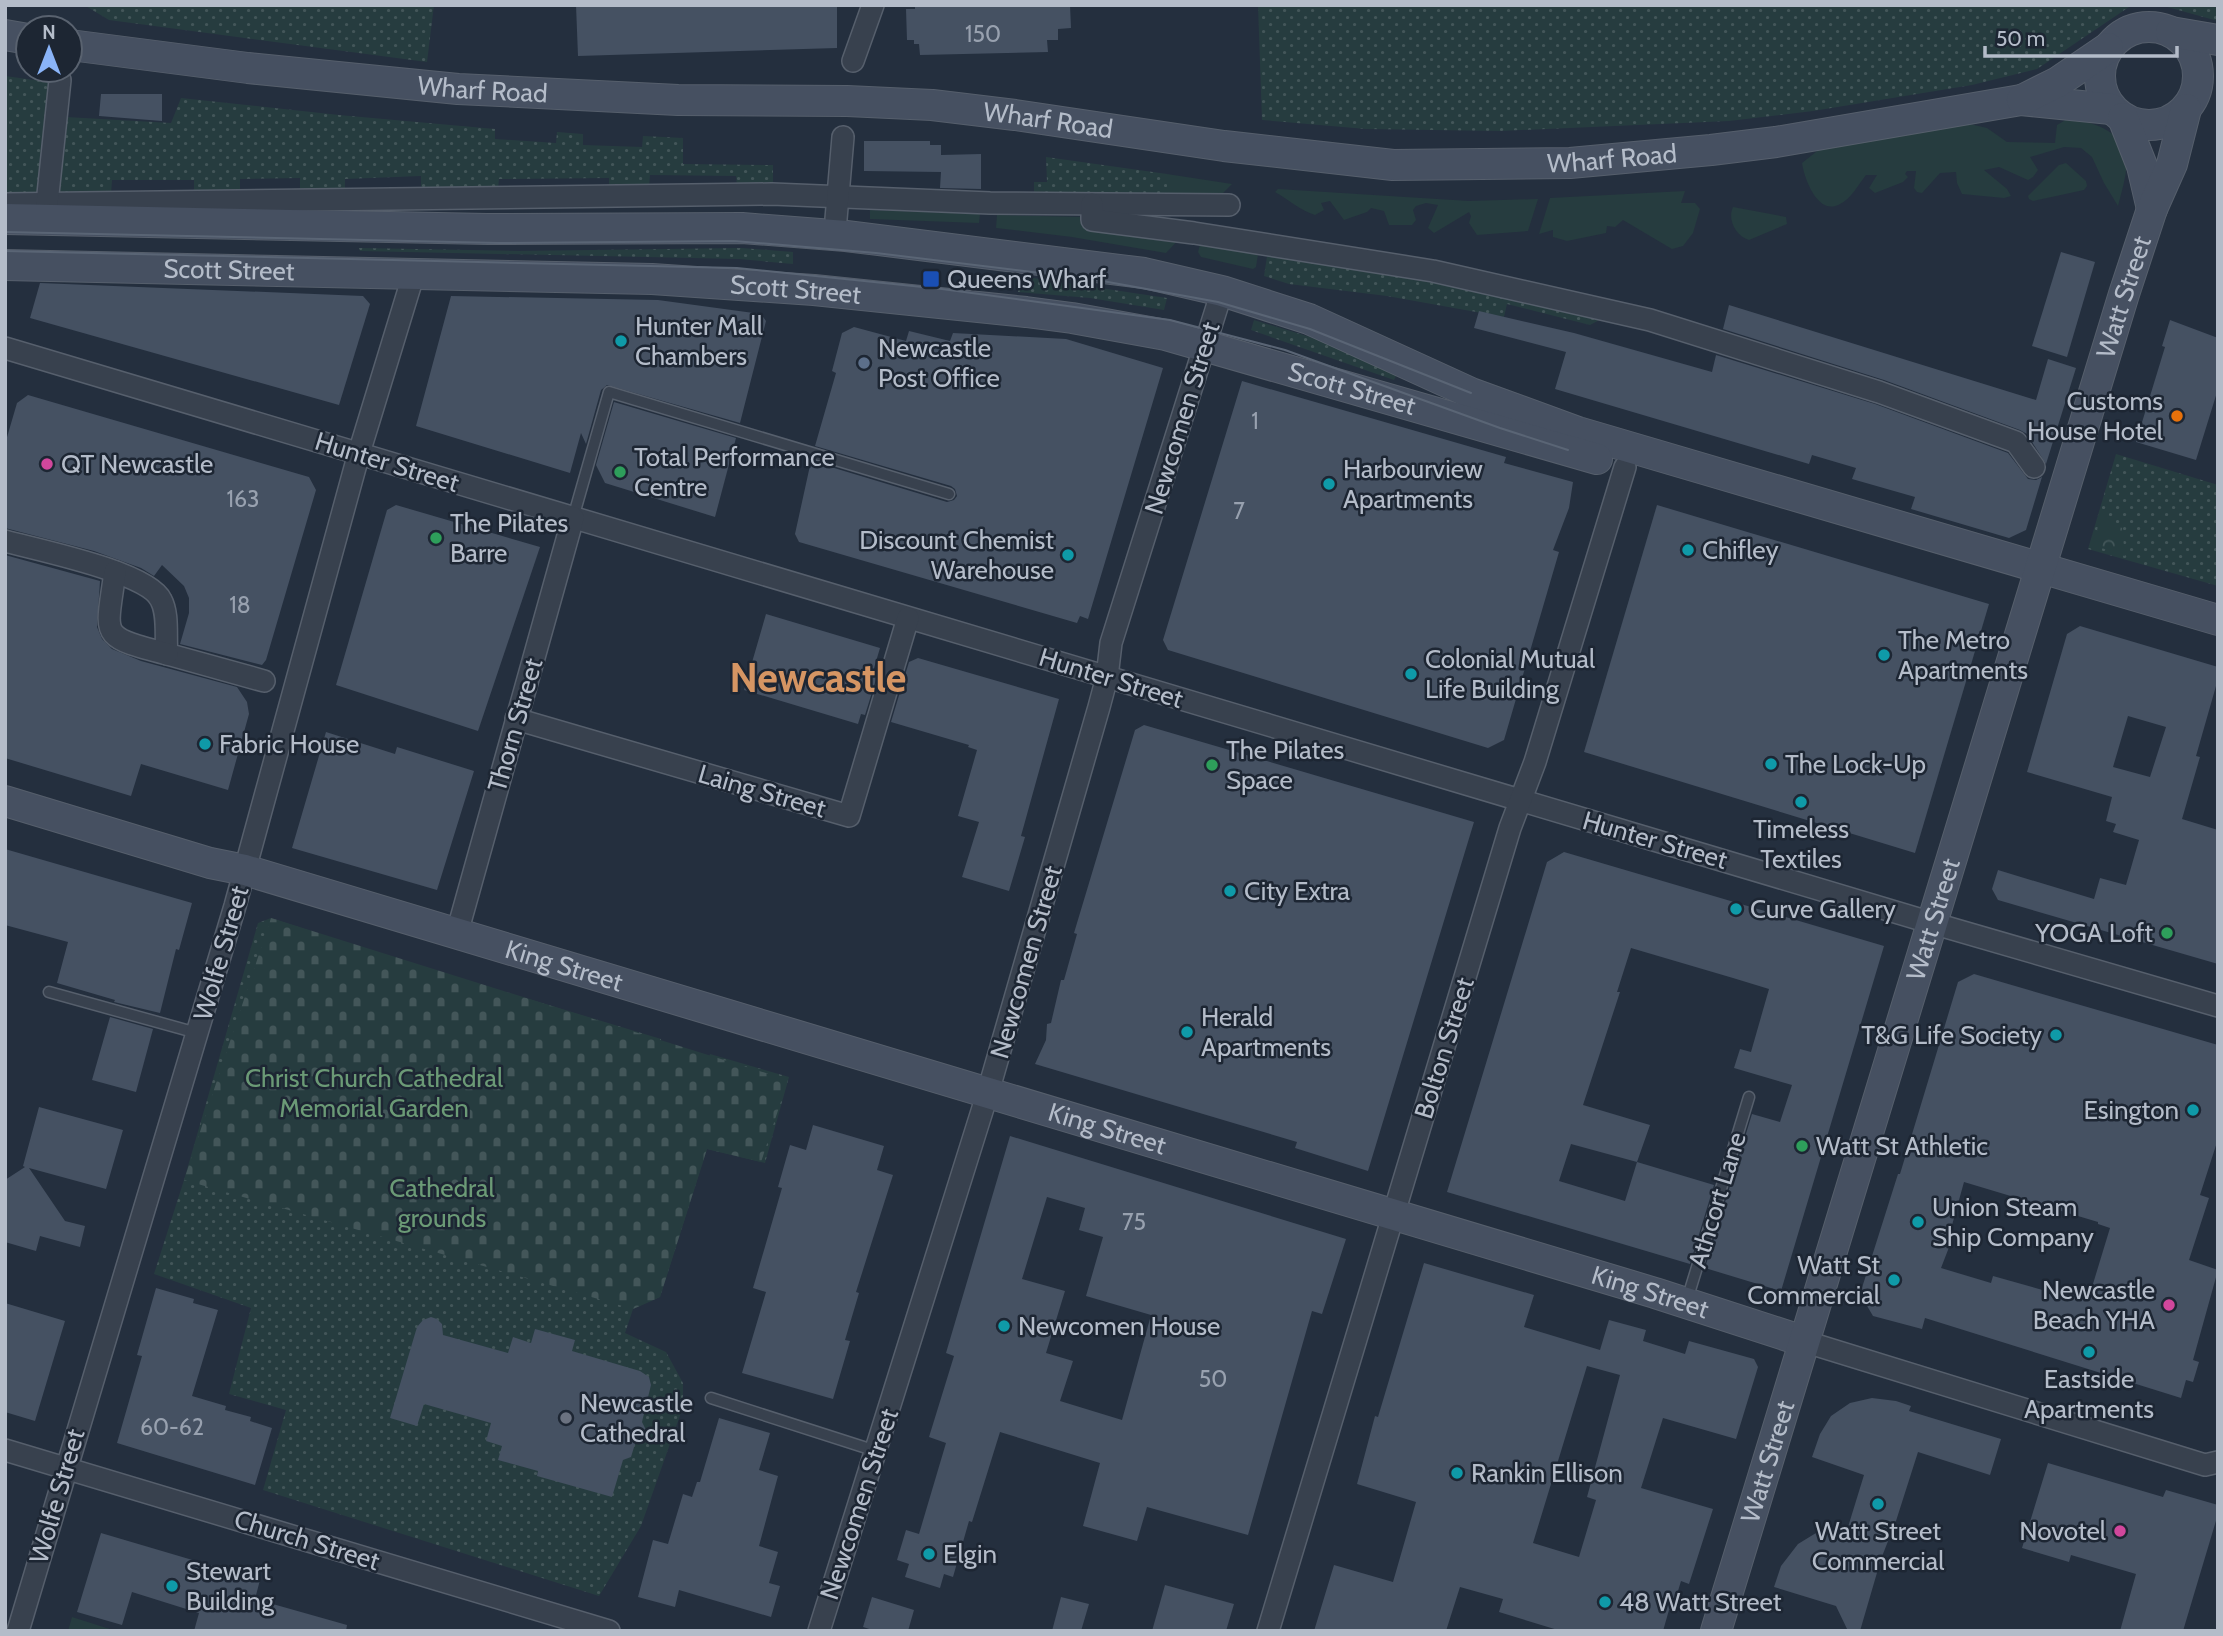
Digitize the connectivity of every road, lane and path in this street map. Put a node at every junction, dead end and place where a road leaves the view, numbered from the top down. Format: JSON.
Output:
{"nodes":[{"id":1,"x":873,"y":5,"type":"edge"},
{"id":2,"x":2171,"y":32,"type":"junction"},
{"id":3,"x":2218,"y":40,"type":"edge"},
{"id":4,"x":84,"y":47,"type":"edge"},
{"id":5,"x":2108,"y":48,"type":"junction"},
{"id":6,"x":853,"y":61,"type":"dead end"},
{"id":7,"x":60,"y":84,"type":"edge"},
{"id":8,"x":2199,"y":96,"type":"edge"},
{"id":9,"x":2021,"y":100,"type":"junction"},
{"id":10,"x":2117,"y":113,"type":"junction"},
{"id":11,"x":844,"y":137,"type":"dead end"},
{"id":12,"x":838,"y":196,"type":"junction"},
{"id":13,"x":5,"y":204,"type":"edge"},
{"id":14,"x":1092,"y":204,"type":"junction"},
{"id":15,"x":1229,"y":205,"type":"dead end"},
{"id":16,"x":47,"y":209,"type":"junction"},
{"id":17,"x":2152,"y":209,"type":"junction"},
{"id":18,"x":5,"y":219,"type":"edge"},
{"id":19,"x":836,"y":219,"type":"dead end"},
{"id":20,"x":5,"y":265,"type":"edge"},
{"id":21,"x":414,"y":273,"type":"junction"},
{"id":22,"x":1222,"y":290,"type":"junction"},
{"id":23,"x":1205,"y":345,"type":"junction"},
{"id":24,"x":5,"y":348,"type":"edge"},
{"id":25,"x":359,"y":453,"type":"junction"},
{"id":26,"x":1625,"y":467,"type":"junction"},
{"id":27,"x":2034,"y":467,"type":"dead end"},
{"id":28,"x":948,"y":494,"type":"dead end"},
{"id":29,"x":573,"y":517,"type":"junction"},
{"id":30,"x":5,"y":541,"type":"edge"},
{"id":31,"x":115,"y":572,"type":"junction"},
{"id":32,"x":2038,"y":577,"type":"junction"},
{"id":33,"x":908,"y":618,"type":"junction"},
{"id":34,"x":2218,"y":620,"type":"edge"},
{"id":35,"x":2218,"y":640,"type":"edge"},
{"id":36,"x":167,"y":654,"type":"junction"},
{"id":37,"x":1107,"y":677,"type":"junction"},
{"id":38,"x":264,"y":681,"type":"dead end"},
{"id":39,"x":516,"y":719,"type":"junction"},
{"id":40,"x":5,"y":801,"type":"edge"},
{"id":41,"x":1522,"y":801,"type":"junction"},
{"id":42,"x":245,"y":870,"type":"junction"},
{"id":43,"x":1932,"y":923,"type":"junction"},
{"id":44,"x":457,"y":933,"type":"junction"},
{"id":45,"x":49,"y":992,"type":"dead end"},
{"id":46,"x":2218,"y":1006,"type":"edge"},
{"id":47,"x":197,"y":1033,"type":"junction"},
{"id":48,"x":988,"y":1092,"type":"junction"},
{"id":49,"x":1748,"y":1097,"type":"dead end"},
{"id":50,"x":1394,"y":1215,"type":"junction"},
{"id":51,"x":1686,"y":1303,"type":"junction"},
{"id":52,"x":1803,"y":1341,"type":"junction"},
{"id":53,"x":710,"y":1398,"type":"dead end"},
{"id":54,"x":5,"y":1450,"type":"edge"},
{"id":55,"x":876,"y":1451,"type":"junction"},
{"id":56,"x":2211,"y":1463,"type":"edge"},
{"id":57,"x":66,"y":1468,"type":"junction"},
{"id":58,"x":18,"y":1631,"type":"edge"},
{"id":59,"x":609,"y":1631,"type":"edge"},
{"id":60,"x":819,"y":1631,"type":"edge"},
{"id":61,"x":1269,"y":1631,"type":"edge"},
{"id":62,"x":1716,"y":1631,"type":"edge"}],
"edges":[{"from":1,"to":6,"type":"street"},
{"from":2,"to":3,"type":"main road"},
{"from":2,"to":5,"type":"main road"},
{"from":2,"to":8,"type":"main road"},
{"from":4,"to":9,"type":"main road","name":"Wharf Road"},
{"from":5,"to":9,"type":"main road","name":"Wharf Road"},
{"from":5,"to":10,"type":"main road"},
{"from":7,"to":16,"type":"street"},
{"from":8,"to":10,"type":"main road"},
{"from":8,"to":17,"type":"main road","name":"Watt Street"},
{"from":9,"to":10,"type":"main road","name":"Wharf Road"},
{"from":10,"to":17,"type":"main road","name":"Watt Street"},
{"from":11,"to":12,"type":"street"},
{"from":12,"to":14,"type":"street"},
{"from":12,"to":16,"type":"street"},
{"from":12,"to":19,"type":"street"},
{"from":13,"to":16,"type":"street"},
{"from":14,"to":15,"type":"street"},
{"from":14,"to":27,"type":"street"},
{"from":17,"to":32,"type":"main road","name":"Watt Street"},
{"from":18,"to":22,"type":"main road","name":"Scott Street"},
{"from":20,"to":21,"type":"main road","name":"Scott Street"},
{"from":21,"to":23,"type":"main road","name":"Scott Street"},
{"from":21,"to":25,"type":"street","name":"Wolfe Street"},
{"from":22,"to":23,"type":"street","name":"Newcomen Street"},
{"from":22,"to":32,"type":"main road","name":"Scott Street"},
{"from":23,"to":26,"type":"main road","name":"Scott Street"},
{"from":23,"to":37,"type":"street","name":"Newcomen Street"},
{"from":24,"to":25,"type":"street","name":"Hunter Street"},
{"from":25,"to":29,"type":"street","name":"Hunter Street"},
{"from":25,"to":42,"type":"street","name":"Wolfe Street"},
{"from":26,"to":32,"type":"main road","name":"Scott Street"},
{"from":26,"to":41,"type":"street","name":"Bolton Street"},
{"from":28,"to":29,"type":"lane"},
{"from":29,"to":33,"type":"street","name":"Hunter Street"},
{"from":29,"to":39,"type":"street","name":"Thorn Street"},
{"from":30,"to":31,"type":"street"},
{"from":31,"to":36,"type":"street"},
{"from":31,"to":36,"type":"street"},
{"from":32,"to":34,"type":"main road"},
{"from":32,"to":35,"type":"main road"},
{"from":32,"to":43,"type":"main road","name":"Watt Street"},
{"from":33,"to":37,"type":"street","name":"Hunter Street"},
{"from":33,"to":39,"type":"street","name":"Laing Street"},
{"from":36,"to":38,"type":"street"},
{"from":37,"to":41,"type":"street","name":"Hunter Street"},
{"from":37,"to":48,"type":"street","name":"Newcomen Street"},
{"from":39,"to":44,"type":"street","name":"Thorn Street"},
{"from":40,"to":42,"type":"main road","name":"King Street"},
{"from":41,"to":43,"type":"street","name":"Hunter Street"},
{"from":41,"to":50,"type":"street","name":"Bolton Street"},
{"from":42,"to":44,"type":"main road","name":"King Street"},
{"from":42,"to":47,"type":"street","name":"Wolfe Street"},
{"from":43,"to":46,"type":"street","name":"Hunter Street"},
{"from":43,"to":52,"type":"main road","name":"Watt Street"},
{"from":44,"to":48,"type":"main road","name":"King Street"},
{"from":45,"to":47,"type":"lane"},
{"from":47,"to":57,"type":"street","name":"Wolfe Street"},
{"from":48,"to":50,"type":"main road","name":"King Street"},
{"from":48,"to":55,"type":"street","name":"Newcomen Street"},
{"from":49,"to":51,"type":"lane","name":"Athcort Lane"},
{"from":50,"to":51,"type":"main road","name":"King Street"},
{"from":50,"to":61,"type":"street","name":"Bolton Street"},
{"from":51,"to":52,"type":"main road","name":"King Street"},
{"from":52,"to":56,"type":"street","name":"King Street"},
{"from":52,"to":62,"type":"main road","name":"Watt Street"},
{"from":53,"to":55,"type":"lane"},
{"from":54,"to":57,"type":"street","name":"Church Street"},
{"from":55,"to":60,"type":"street","name":"Newcomen Street"},
{"from":57,"to":58,"type":"street","name":"Wolfe Street"},
{"from":57,"to":59,"type":"street","name":"Church Street"}]}
